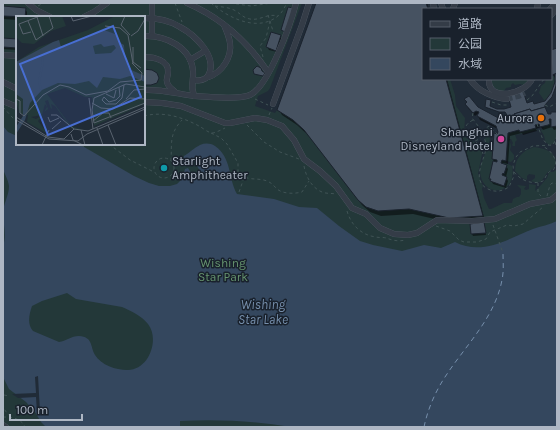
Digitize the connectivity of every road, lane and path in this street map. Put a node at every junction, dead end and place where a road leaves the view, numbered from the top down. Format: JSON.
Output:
{"nodes":[{"id":1,"x":28,"y":3,"type":"edge"},
{"id":2,"x":103,"y":3,"type":"edge"},
{"id":3,"x":107,"y":3,"type":"edge"},
{"id":4,"x":152,"y":3,"type":"edge"},
{"id":5,"x":176,"y":3,"type":"edge"},
{"id":6,"x":187,"y":3,"type":"edge"},
{"id":7,"x":211,"y":3,"type":"edge"},
{"id":8,"x":230,"y":3,"type":"edge"},
{"id":9,"x":272,"y":3,"type":"edge"},
{"id":10,"x":287,"y":3,"type":"edge"},
{"id":11,"x":296,"y":3,"type":"edge"},
{"id":12,"x":309,"y":3,"type":"edge"},
{"id":13,"x":214,"y":6,"type":"junction"},
{"id":14,"x":94,"y":12,"type":"junction"},
{"id":15,"x":268,"y":15,"type":"junction"},
{"id":16,"x":48,"y":16,"type":"edge"},
{"id":17,"x":86,"y":16,"type":"edge"},
{"id":18,"x":89,"y":16,"type":"edge"},
{"id":19,"x":278,"y":16,"type":"junction"},
{"id":20,"x":145,"y":18,"type":"edge"},
{"id":21,"x":152,"y":18,"type":"junction"},
{"id":22,"x":246,"y":18,"type":"junction"},
{"id":23,"x":270,"y":20,"type":"junction"},
{"id":24,"x":254,"y":22,"type":"junction"},
{"id":25,"x":223,"y":23,"type":"junction"},
{"id":26,"x":274,"y":31,"type":"dead end"},
{"id":27,"x":189,"y":32,"type":"junction"},
{"id":28,"x":145,"y":36,"type":"edge"},
{"id":29,"x":152,"y":36,"type":"junction"},
{"id":30,"x":205,"y":51,"type":"junction"},
{"id":31,"x":3,"y":55,"type":"edge"},
{"id":32,"x":16,"y":56,"type":"edge"},
{"id":33,"x":145,"y":57,"type":"edge"},
{"id":34,"x":190,"y":60,"type":"junction"},
{"id":35,"x":262,"y":63,"type":"junction"},
{"id":36,"x":268,"y":72,"type":"junction"},
{"id":37,"x":208,"y":77,"type":"junction"},
{"id":38,"x":193,"y":80,"type":"junction"},
{"id":39,"x":471,"y":80,"type":"edge"},
{"id":40,"x":489,"y":80,"type":"edge"},
{"id":41,"x":531,"y":80,"type":"edge"},
{"id":42,"x":532,"y":80,"type":"edge"},
{"id":43,"x":543,"y":80,"type":"edge"},
{"id":44,"x":3,"y":82,"type":"edge"},
{"id":45,"x":16,"y":89,"type":"edge"},
{"id":46,"x":145,"y":90,"type":"edge"},
{"id":47,"x":177,"y":93,"type":"junction"},
{"id":48,"x":525,"y":93,"type":"tunnel mouth"},
{"id":49,"x":194,"y":96,"type":"junction"},
{"id":50,"x":506,"y":96,"type":"junction"},
{"id":51,"x":257,"y":100,"type":"dead end"},
{"id":52,"x":527,"y":100,"type":"dead end"},
{"id":53,"x":3,"y":101,"type":"edge"},
{"id":54,"x":145,"y":102,"type":"edge"},
{"id":55,"x":492,"y":102,"type":"dead end"},
{"id":56,"x":557,"y":103,"type":"edge"},
{"id":57,"x":273,"y":104,"type":"junction"},
{"id":58,"x":509,"y":105,"type":"dead end"},
{"id":59,"x":545,"y":105,"type":"dead end"},
{"id":60,"x":3,"y":107,"type":"edge"},
{"id":61,"x":16,"y":107,"type":"edge"},
{"id":62,"x":473,"y":113,"type":"dead end"},
{"id":63,"x":145,"y":116,"type":"edge"},
{"id":64,"x":16,"y":119,"type":"edge"},
{"id":65,"x":183,"y":119,"type":"junction"},
{"id":66,"x":267,"y":120,"type":"junction"},
{"id":67,"x":473,"y":120,"type":"junction"},
{"id":68,"x":243,"y":124,"type":"dead end"},
{"id":69,"x":537,"y":124,"type":"dead end"},
{"id":70,"x":231,"y":126,"type":"dead end"},
{"id":71,"x":210,"y":133,"type":"junction"},
{"id":72,"x":483,"y":134,"type":"junction"},
{"id":73,"x":498,"y":134,"type":"dead end"},
{"id":74,"x":557,"y":136,"type":"edge"},
{"id":75,"x":475,"y":141,"type":"junction"},
{"id":76,"x":555,"y":142,"type":"junction"},
{"id":77,"x":110,"y":145,"type":"edge"},
{"id":78,"x":543,"y":146,"type":"junction"},
{"id":79,"x":551,"y":146,"type":"junction"},
{"id":80,"x":557,"y":149,"type":"edge"},
{"id":81,"x":483,"y":155,"type":"junction"},
{"id":82,"x":300,"y":160,"type":"dead end"},
{"id":83,"x":171,"y":162,"type":"junction"},
{"id":84,"x":303,"y":164,"type":"dead end"},
{"id":85,"x":557,"y":164,"type":"edge"},
{"id":86,"x":155,"y":172,"type":"junction"},
{"id":87,"x":514,"y":172,"type":"junction"},
{"id":88,"x":244,"y":178,"type":"junction"},
{"id":89,"x":309,"y":181,"type":"junction"},
{"id":90,"x":538,"y":184,"type":"junction"},
{"id":91,"x":557,"y":184,"type":"edge"},
{"id":92,"x":239,"y":192,"type":"dead end"},
{"id":93,"x":338,"y":195,"type":"dead end"},
{"id":94,"x":557,"y":195,"type":"edge"},
{"id":95,"x":547,"y":201,"type":"junction"},
{"id":96,"x":346,"y":207,"type":"dead end"},
{"id":97,"x":542,"y":207,"type":"junction"},
{"id":98,"x":492,"y":220,"type":"junction"},
{"id":99,"x":432,"y":227,"type":"dead end"},
{"id":100,"x":495,"y":231,"type":"junction"},
{"id":101,"x":410,"y":239,"type":"dead end"},
{"id":102,"x":503,"y":253,"type":"dead end"},
{"id":103,"x":3,"y":382,"type":"edge"},
{"id":104,"x":3,"y":395,"type":"edge"},
{"id":105,"x":9,"y":396,"type":"dead end"},
{"id":106,"x":3,"y":399,"type":"edge"},
{"id":107,"x":3,"y":404,"type":"edge"},
{"id":108,"x":3,"y":417,"type":"edge"},
{"id":109,"x":15,"y":418,"type":"junction"},
{"id":110,"x":3,"y":425,"type":"edge"},
{"id":111,"x":6,"y":427,"type":"edge"},
{"id":112,"x":25,"y":427,"type":"edge"}],
"edges":[{"from":1,"to":16,"type":"lane"},
{"from":2,"to":14,"type":"lane"},
{"from":3,"to":14,"type":"lane"},
{"from":4,"to":21,"type":"lane"},
{"from":5,"to":27,"type":"path"},
{"from":6,"to":25,"type":"lane"},
{"from":7,"to":13,"type":"path"},
{"from":8,"to":9,"type":"path"},
{"from":10,"to":19,"type":"path"},
{"from":11,"to":36,"type":"lane"},
{"from":12,"to":57,"type":"lane"},
{"from":13,"to":22,"type":"path"},
{"from":13,"to":24,"type":"path"},
{"from":14,"to":17,"type":"lane"},
{"from":14,"to":18,"type":"lane"},
{"from":15,"to":19,"type":"path"},
{"from":15,"to":22,"type":"path"},
{"from":15,"to":23,"type":"path"},
{"from":19,"to":23,"type":"path"},
{"from":20,"to":21,"type":"lane"},
{"from":21,"to":27,"type":"lane"},
{"from":21,"to":29,"type":"lane"},
{"from":22,"to":24,"type":"path"},
{"from":23,"to":24,"type":"path"},
{"from":23,"to":26,"type":"path"},
{"from":23,"to":35,"type":"path"},
{"from":25,"to":35,"type":"lane"},
{"from":25,"to":37,"type":"lane"},
{"from":27,"to":30,"type":"lane"},
{"from":28,"to":29,"type":"lane"},
{"from":29,"to":34,"type":"lane"},
{"from":30,"to":34,"type":"lane"},
{"from":30,"to":37,"type":"lane"},
{"from":31,"to":32,"type":"lane"},
{"from":33,"to":47,"type":"lane"},
{"from":34,"to":38,"type":"lane"},
{"from":35,"to":36,"type":"lane"},
{"from":36,"to":49,"type":"lane"},
{"from":37,"to":38,"type":"lane"},
{"from":38,"to":49,"type":"lane"},
{"from":39,"to":50,"type":"lane"},
{"from":40,"to":50,"type":"lane"},
{"from":41,"to":50,"type":"lane"},
{"from":42,"to":48,"type":"lane"},
{"from":43,"to":52,"type":"path"},
{"from":44,"to":45,"type":"lane"},
{"from":46,"to":47,"type":"lane"},
{"from":47,"to":49,"type":"lane"},
{"from":51,"to":57,"type":"path"},
{"from":53,"to":61,"type":"lane"},
{"from":54,"to":66,"type":"lane"},
{"from":55,"to":58,"type":"path"},
{"from":56,"to":59,"type":"path"},
{"from":57,"to":66,"type":"path"},
{"from":60,"to":64,"type":"path"},
{"from":62,"to":67,"type":"path"},
{"from":63,"to":65,"type":"path"},
{"from":65,"to":71,"type":"path"},
{"from":65,"to":83,"type":"path"},
{"from":66,"to":98,"type":"lane"},
{"from":67,"to":72,"type":"path"},
{"from":67,"to":75,"type":"path"},
{"from":68,"to":82,"type":"path"},
{"from":69,"to":79,"type":"path"},
{"from":70,"to":71,"type":"path"},
{"from":71,"to":88,"type":"path"},
{"from":72,"to":73,"type":"path"},
{"from":72,"to":75,"type":"path"},
{"from":72,"to":81,"type":"path"},
{"from":74,"to":76,"type":"path"},
{"from":75,"to":81,"type":"path"},
{"from":76,"to":79,"type":"path"},
{"from":76,"to":80,"type":"path"},
{"from":77,"to":86,"type":"path"},
{"from":78,"to":79,"type":"path"},
{"from":78,"to":85,"type":"path"},
{"from":78,"to":87,"type":"path"},
{"from":81,"to":87,"type":"path"},
{"from":83,"to":86,"type":"path"},
{"from":83,"to":86,"type":"path"},
{"from":84,"to":89,"type":"path"},
{"from":85,"to":90,"type":"path"},
{"from":87,"to":90,"type":"path"},
{"from":88,"to":89,"type":"path"},
{"from":88,"to":92,"type":"path"},
{"from":89,"to":93,"type":"path"},
{"from":90,"to":95,"type":"path"},
{"from":91,"to":95,"type":"path"},
{"from":94,"to":95,"type":"lane"},
{"from":95,"to":97,"type":"path"},
{"from":95,"to":97,"type":"path"},
{"from":95,"to":98,"type":"lane"},
{"from":96,"to":101,"type":"path"},
{"from":97,"to":100,"type":"path"},
{"from":98,"to":100,"type":"path"},
{"from":99,"to":100,"type":"path"},
{"from":100,"to":102,"type":"path"},
{"from":103,"to":104,"type":"path"},
{"from":104,"to":105,"type":"path"},
{"from":104,"to":106,"type":"path"},
{"from":107,"to":109,"type":"path"},
{"from":108,"to":109,"type":"path"},
{"from":109,"to":112,"type":"path"},
{"from":110,"to":111,"type":"lane"}]}
